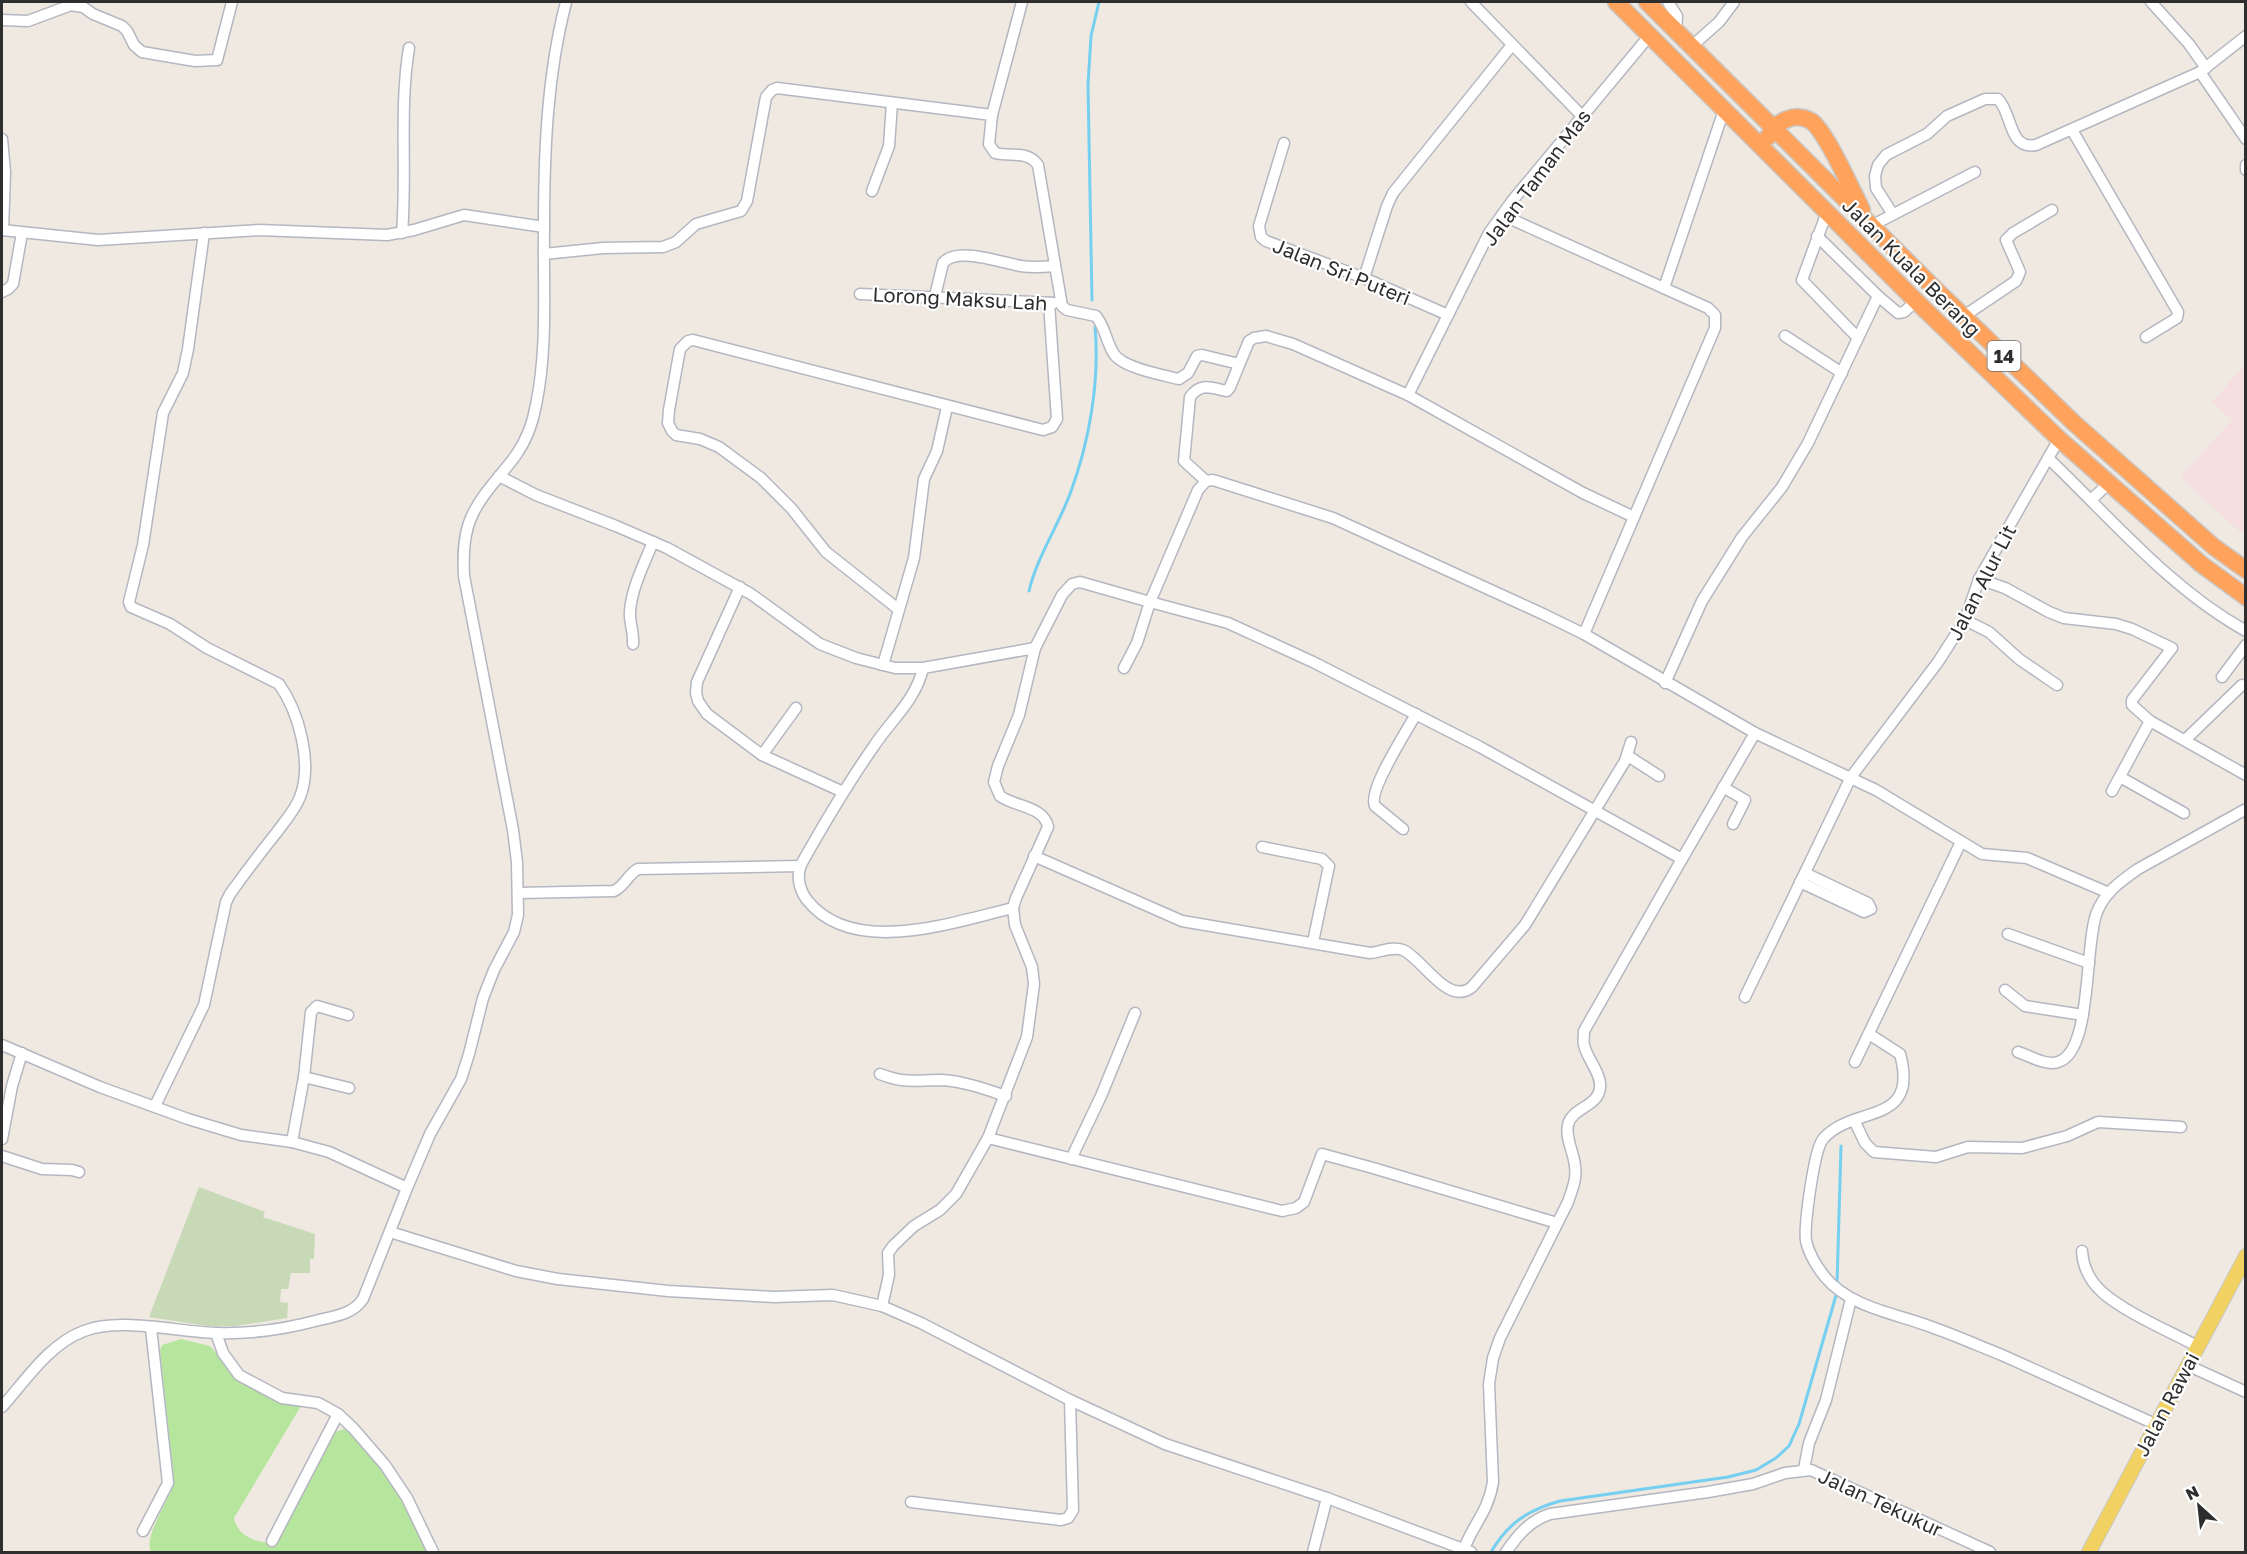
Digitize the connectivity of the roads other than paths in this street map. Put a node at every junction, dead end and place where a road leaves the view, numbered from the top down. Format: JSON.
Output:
{"nodes":[{"id":1,"x":232,"y":2,"type":"edge"},
{"id":2,"x":566,"y":2,"type":"edge"},
{"id":3,"x":1022,"y":2,"type":"edge"},
{"id":4,"x":1471,"y":2,"type":"edge"},
{"id":5,"x":1616,"y":2,"type":"edge"},
{"id":6,"x":1647,"y":2,"type":"edge"},
{"id":7,"x":1668,"y":2,"type":"edge"},
{"id":8,"x":1734,"y":2,"type":"edge"},
{"id":9,"x":2151,"y":2,"type":"edge"},
{"id":10,"x":2,"y":20,"type":"edge"},
{"id":11,"x":1676,"y":31,"type":"junction"},
{"id":12,"x":1650,"y":35,"type":"junction"},
{"id":13,"x":2246,"y":36,"type":"edge"},
{"id":14,"x":1512,"y":45,"type":"junction"},
{"id":15,"x":1692,"y":46,"type":"junction"},
{"id":16,"x":410,"y":48,"type":"dead end"},
{"id":17,"x":2203,"y":70,"type":"junction"},
{"id":18,"x":892,"y":103,"type":"junction"},
{"id":19,"x":1724,"y":110,"type":"junction"},
{"id":20,"x":992,"y":115,"type":"junction"},
{"id":21,"x":1582,"y":116,"type":"junction"},
{"id":22,"x":1774,"y":129,"type":"junction"},
{"id":23,"x":2072,"y":130,"type":"junction"},
{"id":24,"x":2,"y":139,"type":"edge"},
{"id":25,"x":2246,"y":139,"type":"edge"},
{"id":26,"x":1284,"y":143,"type":"dead end"},
{"id":27,"x":1781,"y":167,"type":"junction"},
{"id":28,"x":1975,"y":172,"type":"dead end"},
{"id":29,"x":872,"y":191,"type":"dead end"},
{"id":30,"x":2052,"y":210,"type":"dead end"},
{"id":31,"x":1827,"y":212,"type":"junction"},
{"id":32,"x":1892,"y":213,"type":"junction"},
{"id":33,"x":1502,"y":215,"type":"junction"},
{"id":34,"x":1870,"y":225,"type":"junction"},
{"id":35,"x":544,"y":227,"type":"junction"},
{"id":36,"x":2,"y":230,"type":"edge"},
{"id":37,"x":22,"y":232,"type":"junction"},
{"id":38,"x":204,"y":233,"type":"junction"},
{"id":39,"x":402,"y":233,"type":"junction"},
{"id":40,"x":1817,"y":236,"type":"junction"},
{"id":41,"x":544,"y":254,"type":"junction"},
{"id":42,"x":1055,"y":266,"type":"junction"},
{"id":43,"x":1364,"y":278,"type":"junction"},
{"id":44,"x":1664,"y":288,"type":"junction"},
{"id":45,"x":2,"y":292,"type":"edge"},
{"id":46,"x":860,"y":294,"type":"dead end"},
{"id":47,"x":935,"y":296,"type":"junction"},
{"id":48,"x":1878,"y":296,"type":"junction"},
{"id":49,"x":1916,"y":300,"type":"junction"},
{"id":50,"x":1048,"y":303,"type":"junction"},
{"id":51,"x":1060,"y":303,"type":"junction"},
{"id":52,"x":1448,"y":315,"type":"junction"},
{"id":53,"x":1964,"y":316,"type":"junction"},
{"id":54,"x":1785,"y":336,"type":"dead end"},
{"id":55,"x":1858,"y":338,"type":"junction"},
{"id":56,"x":2146,"y":338,"type":"dead end"},
{"id":57,"x":1239,"y":364,"type":"junction"},
{"id":58,"x":1842,"y":373,"type":"junction"},
{"id":59,"x":1408,"y":395,"type":"junction"},
{"id":60,"x":947,"y":407,"type":"junction"},
{"id":61,"x":2059,"y":439,"type":"junction"},
{"id":62,"x":2048,"y":458,"type":"junction"},
{"id":63,"x":499,"y":476,"type":"junction"},
{"id":64,"x":1206,"y":481,"type":"junction"},
{"id":65,"x":2109,"y":483,"type":"junction"},
{"id":66,"x":2091,"y":500,"type":"junction"},
{"id":67,"x":1634,"y":517,"type":"junction"},
{"id":68,"x":653,"y":542,"type":"junction"},
{"id":69,"x":2246,"y":570,"type":"edge"},
{"id":70,"x":1979,"y":579,"type":"junction"},
{"id":71,"x":740,"y":587,"type":"junction"},
{"id":72,"x":2246,"y":597,"type":"edge"},
{"id":73,"x":1150,"y":602,"type":"junction"},
{"id":74,"x":898,"y":609,"type":"junction"},
{"id":75,"x":1965,"y":620,"type":"junction"},
{"id":76,"x":2246,"y":631,"type":"edge"},
{"id":77,"x":1584,"y":634,"type":"junction"},
{"id":78,"x":633,"y":644,"type":"dead end"},
{"id":79,"x":2246,"y":645,"type":"edge"},
{"id":80,"x":1035,"y":648,"type":"junction"},
{"id":81,"x":883,"y":665,"type":"junction"},
{"id":82,"x":923,"y":668,"type":"junction"},
{"id":83,"x":1124,"y":668,"type":"dead end"},
{"id":84,"x":2222,"y":677,"type":"dead end"},
{"id":85,"x":1665,"y":683,"type":"junction"},
{"id":86,"x":2242,"y":685,"type":"dead end"},
{"id":87,"x":2057,"y":686,"type":"dead end"},
{"id":88,"x":796,"y":708,"type":"dead end"},
{"id":89,"x":1416,"y":714,"type":"junction"},
{"id":90,"x":2150,"y":721,"type":"junction"},
{"id":91,"x":1755,"y":734,"type":"junction"},
{"id":92,"x":2185,"y":740,"type":"junction"},
{"id":93,"x":1631,"y":742,"type":"dead end"},
{"id":94,"x":762,"y":755,"type":"junction"},
{"id":95,"x":1628,"y":756,"type":"junction"},
{"id":96,"x":2246,"y":775,"type":"edge"},
{"id":97,"x":1659,"y":776,"type":"dead end"},
{"id":98,"x":1851,"y":777,"type":"junction"},
{"id":99,"x":2120,"y":777,"type":"junction"},
{"id":100,"x":1724,"y":787,"type":"junction"},
{"id":101,"x":2112,"y":791,"type":"dead end"},
{"id":102,"x":843,"y":792,"type":"junction"},
{"id":103,"x":2246,"y":809,"type":"edge"},
{"id":104,"x":1596,"y":810,"type":"junction"},
{"id":105,"x":2184,"y":813,"type":"dead end"},
{"id":106,"x":1733,"y":824,"type":"dead end"},
{"id":107,"x":1403,"y":829,"type":"dead end"},
{"id":108,"x":1961,"y":842,"type":"junction"},
{"id":109,"x":1262,"y":847,"type":"dead end"},
{"id":110,"x":1034,"y":856,"type":"junction"},
{"id":111,"x":1682,"y":859,"type":"junction"},
{"id":112,"x":800,"y":866,"type":"junction"},
{"id":113,"x":1803,"y":878,"type":"junction"},
{"id":114,"x":2109,"y":892,"type":"junction"},
{"id":115,"x":519,"y":893,"type":"junction"},
{"id":116,"x":1013,"y":908,"type":"junction"},
{"id":117,"x":2008,"y":934,"type":"dead end"},
{"id":118,"x":1313,"y":942,"type":"junction"},
{"id":119,"x":2089,"y":963,"type":"junction"},
{"id":120,"x":2005,"y":990,"type":"dead end"},
{"id":121,"x":1745,"y":997,"type":"dead end"},
{"id":122,"x":1135,"y":1013,"type":"dead end"},
{"id":123,"x":348,"y":1015,"type":"dead end"},
{"id":124,"x":2083,"y":1015,"type":"junction"},
{"id":125,"x":1869,"y":1034,"type":"junction"},
{"id":126,"x":2,"y":1045,"type":"edge"},
{"id":127,"x":2018,"y":1052,"type":"dead end"},
{"id":128,"x":22,"y":1053,"type":"junction"},
{"id":129,"x":1855,"y":1062,"type":"dead end"},
{"id":130,"x":880,"y":1074,"type":"dead end"},
{"id":131,"x":304,"y":1077,"type":"junction"},
{"id":132,"x":349,"y":1088,"type":"dead end"},
{"id":133,"x":1006,"y":1096,"type":"junction"},
{"id":134,"x":155,"y":1106,"type":"junction"},
{"id":135,"x":1854,"y":1120,"type":"junction"},
{"id":136,"x":2181,"y":1127,"type":"dead end"},
{"id":137,"x":988,"y":1138,"type":"junction"},
{"id":138,"x":2,"y":1139,"type":"edge"},
{"id":139,"x":292,"y":1142,"type":"junction"},
{"id":140,"x":2,"y":1156,"type":"edge"},
{"id":141,"x":1071,"y":1159,"type":"junction"},
{"id":142,"x":79,"y":1172,"type":"dead end"},
{"id":143,"x":407,"y":1188,"type":"junction"},
{"id":144,"x":1557,"y":1223,"type":"junction"},
{"id":145,"x":390,"y":1232,"type":"junction"},
{"id":146,"x":2082,"y":1251,"type":"dead end"},
{"id":147,"x":2246,"y":1256,"type":"edge"},
{"id":148,"x":1851,"y":1299,"type":"junction"},
{"id":149,"x":882,"y":1306,"type":"junction"},
{"id":150,"x":151,"y":1328,"type":"junction"},
{"id":151,"x":216,"y":1333,"type":"junction"},
{"id":152,"x":2196,"y":1346,"type":"junction"},
{"id":153,"x":2187,"y":1365,"type":"junction"},
{"id":154,"x":2246,"y":1392,"type":"edge"},
{"id":155,"x":1070,"y":1400,"type":"junction"},
{"id":156,"x":2,"y":1407,"type":"edge"},
{"id":157,"x":338,"y":1414,"type":"junction"},
{"id":158,"x":2155,"y":1424,"type":"junction"},
{"id":159,"x":1804,"y":1469,"type":"junction"},
{"id":160,"x":1327,"y":1498,"type":"junction"},
{"id":161,"x":911,"y":1502,"type":"dead end"},
{"id":162,"x":143,"y":1531,"type":"dead end"},
{"id":163,"x":272,"y":1541,"type":"dead end"},
{"id":164,"x":1467,"y":1551,"type":"edge"},
{"id":165,"x":433,"y":1552,"type":"edge"},
{"id":166,"x":1313,"y":1552,"type":"edge"},
{"id":167,"x":1506,"y":1552,"type":"edge"},
{"id":168,"x":1990,"y":1552,"type":"edge"},
{"id":169,"x":2092,"y":1552,"type":"edge"}],
"edges":[{"from":1,"to":10,"type":"street"},
{"from":2,"to":35,"type":"street"},
{"from":3,"to":20,"type":"street"},
{"from":4,"to":14,"type":"street"},
{"from":5,"to":12,"type":"highway","name":"Jalan Kuala Berang","number":"14"},
{"from":6,"to":11,"type":"highway","name":"Jalan Kuala Berang","number":"14"},
{"from":7,"to":11,"type":"street"},
{"from":8,"to":15,"type":"street"},
{"from":9,"to":17,"type":"street"},
{"from":11,"to":15,"type":"highway","name":"Jalan Kuala Berang","number":"14"},
{"from":12,"to":19,"type":"highway","name":"Jalan Kuala Berang","number":"14"},
{"from":12,"to":21,"type":"street","name":"Jalan Taman Mas"},
{"from":13,"to":17,"type":"street"},
{"from":14,"to":21,"type":"street"},
{"from":14,"to":43,"type":"street"},
{"from":15,"to":22,"type":"highway","name":"Jalan Kuala Berang","number":"14"},
{"from":16,"to":39,"type":"street"},
{"from":17,"to":23,"type":"street"},
{"from":17,"to":25,"type":"street"},
{"from":18,"to":20,"type":"street"},
{"from":18,"to":29,"type":"street"},
{"from":18,"to":41,"type":"street"},
{"from":19,"to":27,"type":"highway","name":"Jalan Kuala Berang","number":"14"},
{"from":19,"to":44,"type":"street"},
{"from":20,"to":42,"type":"street"},
{"from":21,"to":33,"type":"street","name":"Jalan Taman Mas"},
{"from":22,"to":27,"type":"highway"},
{"from":22,"to":34,"type":"highway","name":"Jalan Kuala Berang","number":"14"},
{"from":22,"to":34,"type":"highway"},
{"from":23,"to":32,"type":"street"},
{"from":23,"to":56,"type":"street"},
{"from":24,"to":36,"type":"street"},
{"from":26,"to":43,"type":"street","name":"Jalan Sri Puteri"},
{"from":27,"to":31,"type":"highway","name":"Jalan Kuala Berang","number":"14"},
{"from":28,"to":32,"type":"street"},
{"from":30,"to":53,"type":"street"},
{"from":31,"to":40,"type":"street"},
{"from":31,"to":49,"type":"highway","name":"Jalan Kuala Berang","number":"14"},
{"from":32,"to":34,"type":"street"},
{"from":33,"to":44,"type":"street"},
{"from":33,"to":52,"type":"street","name":"Jalan Taman Mas"},
{"from":34,"to":53,"type":"highway","name":"Jalan Kuala Berang","number":"14"},
{"from":35,"to":39,"type":"street"},
{"from":35,"to":41,"type":"street"},
{"from":36,"to":37,"type":"street"},
{"from":37,"to":38,"type":"street"},
{"from":37,"to":45,"type":"street"},
{"from":38,"to":39,"type":"street"},
{"from":38,"to":134,"type":"street"},
{"from":40,"to":48,"type":"street"},
{"from":40,"to":55,"type":"street"},
{"from":41,"to":63,"type":"street"},
{"from":42,"to":47,"type":"street"},
{"from":42,"to":51,"type":"street"},
{"from":43,"to":52,"type":"street","name":"Jalan Sri Puteri"},
{"from":44,"to":67,"type":"street"},
{"from":46,"to":47,"type":"street","name":"Lorong Maksu Lah"},
{"from":47,"to":50,"type":"street","name":"Lorong Maksu Lah"},
{"from":48,"to":49,"type":"street"},
{"from":48,"to":55,"type":"street"},
{"from":49,"to":61,"type":"highway","name":"Jalan Kuala Berang","number":"14"},
{"from":50,"to":51,"type":"street","name":"Lorong Maksu Lah"},
{"from":50,"to":60,"type":"street"},
{"from":51,"to":57,"type":"street"},
{"from":52,"to":59,"type":"street","name":"Jalan Taman Mas"},
{"from":53,"to":69,"type":"highway","name":"Jalan Kuala Berang","number":"14"},
{"from":54,"to":58,"type":"street"},
{"from":55,"to":58,"type":"street"},
{"from":57,"to":59,"type":"street"},
{"from":57,"to":64,"type":"street"},
{"from":58,"to":85,"type":"street"},
{"from":59,"to":67,"type":"street"},
{"from":60,"to":74,"type":"street"},
{"from":60,"to":74,"type":"street"},
{"from":61,"to":62,"type":"street","name":"Jalan Alur Lit"},
{"from":61,"to":65,"type":"highway","name":"Jalan Kuala Berang","number":"14"},
{"from":62,"to":66,"type":"street"},
{"from":62,"to":70,"type":"street","name":"Jalan Alur Lit"},
{"from":63,"to":68,"type":"street"},
{"from":63,"to":115,"type":"street"},
{"from":64,"to":73,"type":"street"},
{"from":64,"to":77,"type":"street"},
{"from":65,"to":66,"type":"street"},
{"from":65,"to":72,"type":"highway","name":"Jalan Kuala Berang","number":"14"},
{"from":66,"to":76,"type":"street"},
{"from":67,"to":77,"type":"street"},
{"from":68,"to":71,"type":"street"},
{"from":68,"to":78,"type":"street"},
{"from":70,"to":75,"type":"street","name":"Jalan Alur Lit"},
{"from":70,"to":90,"type":"street"},
{"from":71,"to":81,"type":"street"},
{"from":71,"to":94,"type":"street"},
{"from":73,"to":80,"type":"street"},
{"from":73,"to":83,"type":"street"},
{"from":73,"to":89,"type":"street"},
{"from":74,"to":81,"type":"street"},
{"from":75,"to":87,"type":"street"},
{"from":75,"to":98,"type":"street","name":"Jalan Alur Lit"},
{"from":77,"to":85,"type":"street"},
{"from":79,"to":84,"type":"street"},
{"from":80,"to":82,"type":"street"},
{"from":80,"to":110,"type":"street"},
{"from":81,"to":82,"type":"street"},
{"from":82,"to":102,"type":"street"},
{"from":85,"to":91,"type":"street"},
{"from":86,"to":92,"type":"street"},
{"from":88,"to":94,"type":"street"},
{"from":89,"to":104,"type":"street"},
{"from":89,"to":107,"type":"street"},
{"from":90,"to":92,"type":"street"},
{"from":90,"to":99,"type":"street"},
{"from":91,"to":98,"type":"street"},
{"from":91,"to":100,"type":"street"},
{"from":92,"to":96,"type":"street"},
{"from":93,"to":95,"type":"street"},
{"from":94,"to":102,"type":"street"},
{"from":95,"to":97,"type":"street"},
{"from":95,"to":104,"type":"street"},
{"from":98,"to":108,"type":"street"},
{"from":98,"to":113,"type":"street","name":"Jalan Alur Lit"},
{"from":99,"to":101,"type":"street"},
{"from":99,"to":105,"type":"street"},
{"from":100,"to":106,"type":"street"},
{"from":100,"to":111,"type":"street"},
{"from":102,"to":112,"type":"street"},
{"from":103,"to":114,"type":"street"},
{"from":104,"to":111,"type":"street"},
{"from":104,"to":118,"type":"street"},
{"from":108,"to":114,"type":"street"},
{"from":108,"to":125,"type":"street"},
{"from":109,"to":118,"type":"street"},
{"from":110,"to":116,"type":"street"},
{"from":110,"to":118,"type":"street"},
{"from":111,"to":144,"type":"street"},
{"from":112,"to":115,"type":"street"},
{"from":112,"to":116,"type":"street"},
{"from":113,"to":113,"type":"street"},
{"from":113,"to":121,"type":"street","name":"Jalan Alur Lit"},
{"from":114,"to":119,"type":"street"},
{"from":115,"to":143,"type":"street"},
{"from":116,"to":133,"type":"street"},
{"from":117,"to":119,"type":"street"},
{"from":119,"to":124,"type":"street"},
{"from":120,"to":124,"type":"street"},
{"from":122,"to":141,"type":"street"},
{"from":123,"to":131,"type":"street"},
{"from":124,"to":127,"type":"street"},
{"from":125,"to":129,"type":"street"},
{"from":125,"to":135,"type":"street"},
{"from":126,"to":128,"type":"street"},
{"from":128,"to":134,"type":"street"},
{"from":128,"to":138,"type":"street"},
{"from":130,"to":133,"type":"street"},
{"from":131,"to":132,"type":"street"},
{"from":131,"to":139,"type":"street"},
{"from":133,"to":137,"type":"street"},
{"from":134,"to":139,"type":"street"},
{"from":135,"to":136,"type":"street"},
{"from":135,"to":148,"type":"street"},
{"from":137,"to":141,"type":"street"},
{"from":137,"to":149,"type":"street"},
{"from":139,"to":143,"type":"street"},
{"from":140,"to":142,"type":"street"},
{"from":141,"to":144,"type":"street"},
{"from":143,"to":145,"type":"street"},
{"from":144,"to":164,"type":"street"},
{"from":145,"to":149,"type":"street"},
{"from":145,"to":151,"type":"street"},
{"from":146,"to":152,"type":"street"},
{"from":147,"to":152,"type":"main road","name":"Jalan Rawai"},
{"from":148,"to":158,"type":"street"},
{"from":148,"to":159,"type":"street"},
{"from":149,"to":155,"type":"street"},
{"from":150,"to":151,"type":"street"},
{"from":150,"to":156,"type":"street"},
{"from":150,"to":162,"type":"street"},
{"from":151,"to":157,"type":"street"},
{"from":152,"to":153,"type":"main road","name":"Jalan Rawai"},
{"from":153,"to":154,"type":"street"},
{"from":153,"to":158,"type":"main road","name":"Jalan Rawai"},
{"from":155,"to":160,"type":"street"},
{"from":155,"to":161,"type":"street"},
{"from":157,"to":163,"type":"street"},
{"from":157,"to":165,"type":"street"},
{"from":158,"to":169,"type":"main road","name":"Jalan Rawai"},
{"from":159,"to":167,"type":"street"},
{"from":159,"to":168,"type":"street","name":"Jalan Tekukur"},
{"from":160,"to":164,"type":"street"},
{"from":160,"to":166,"type":"street"}]}
